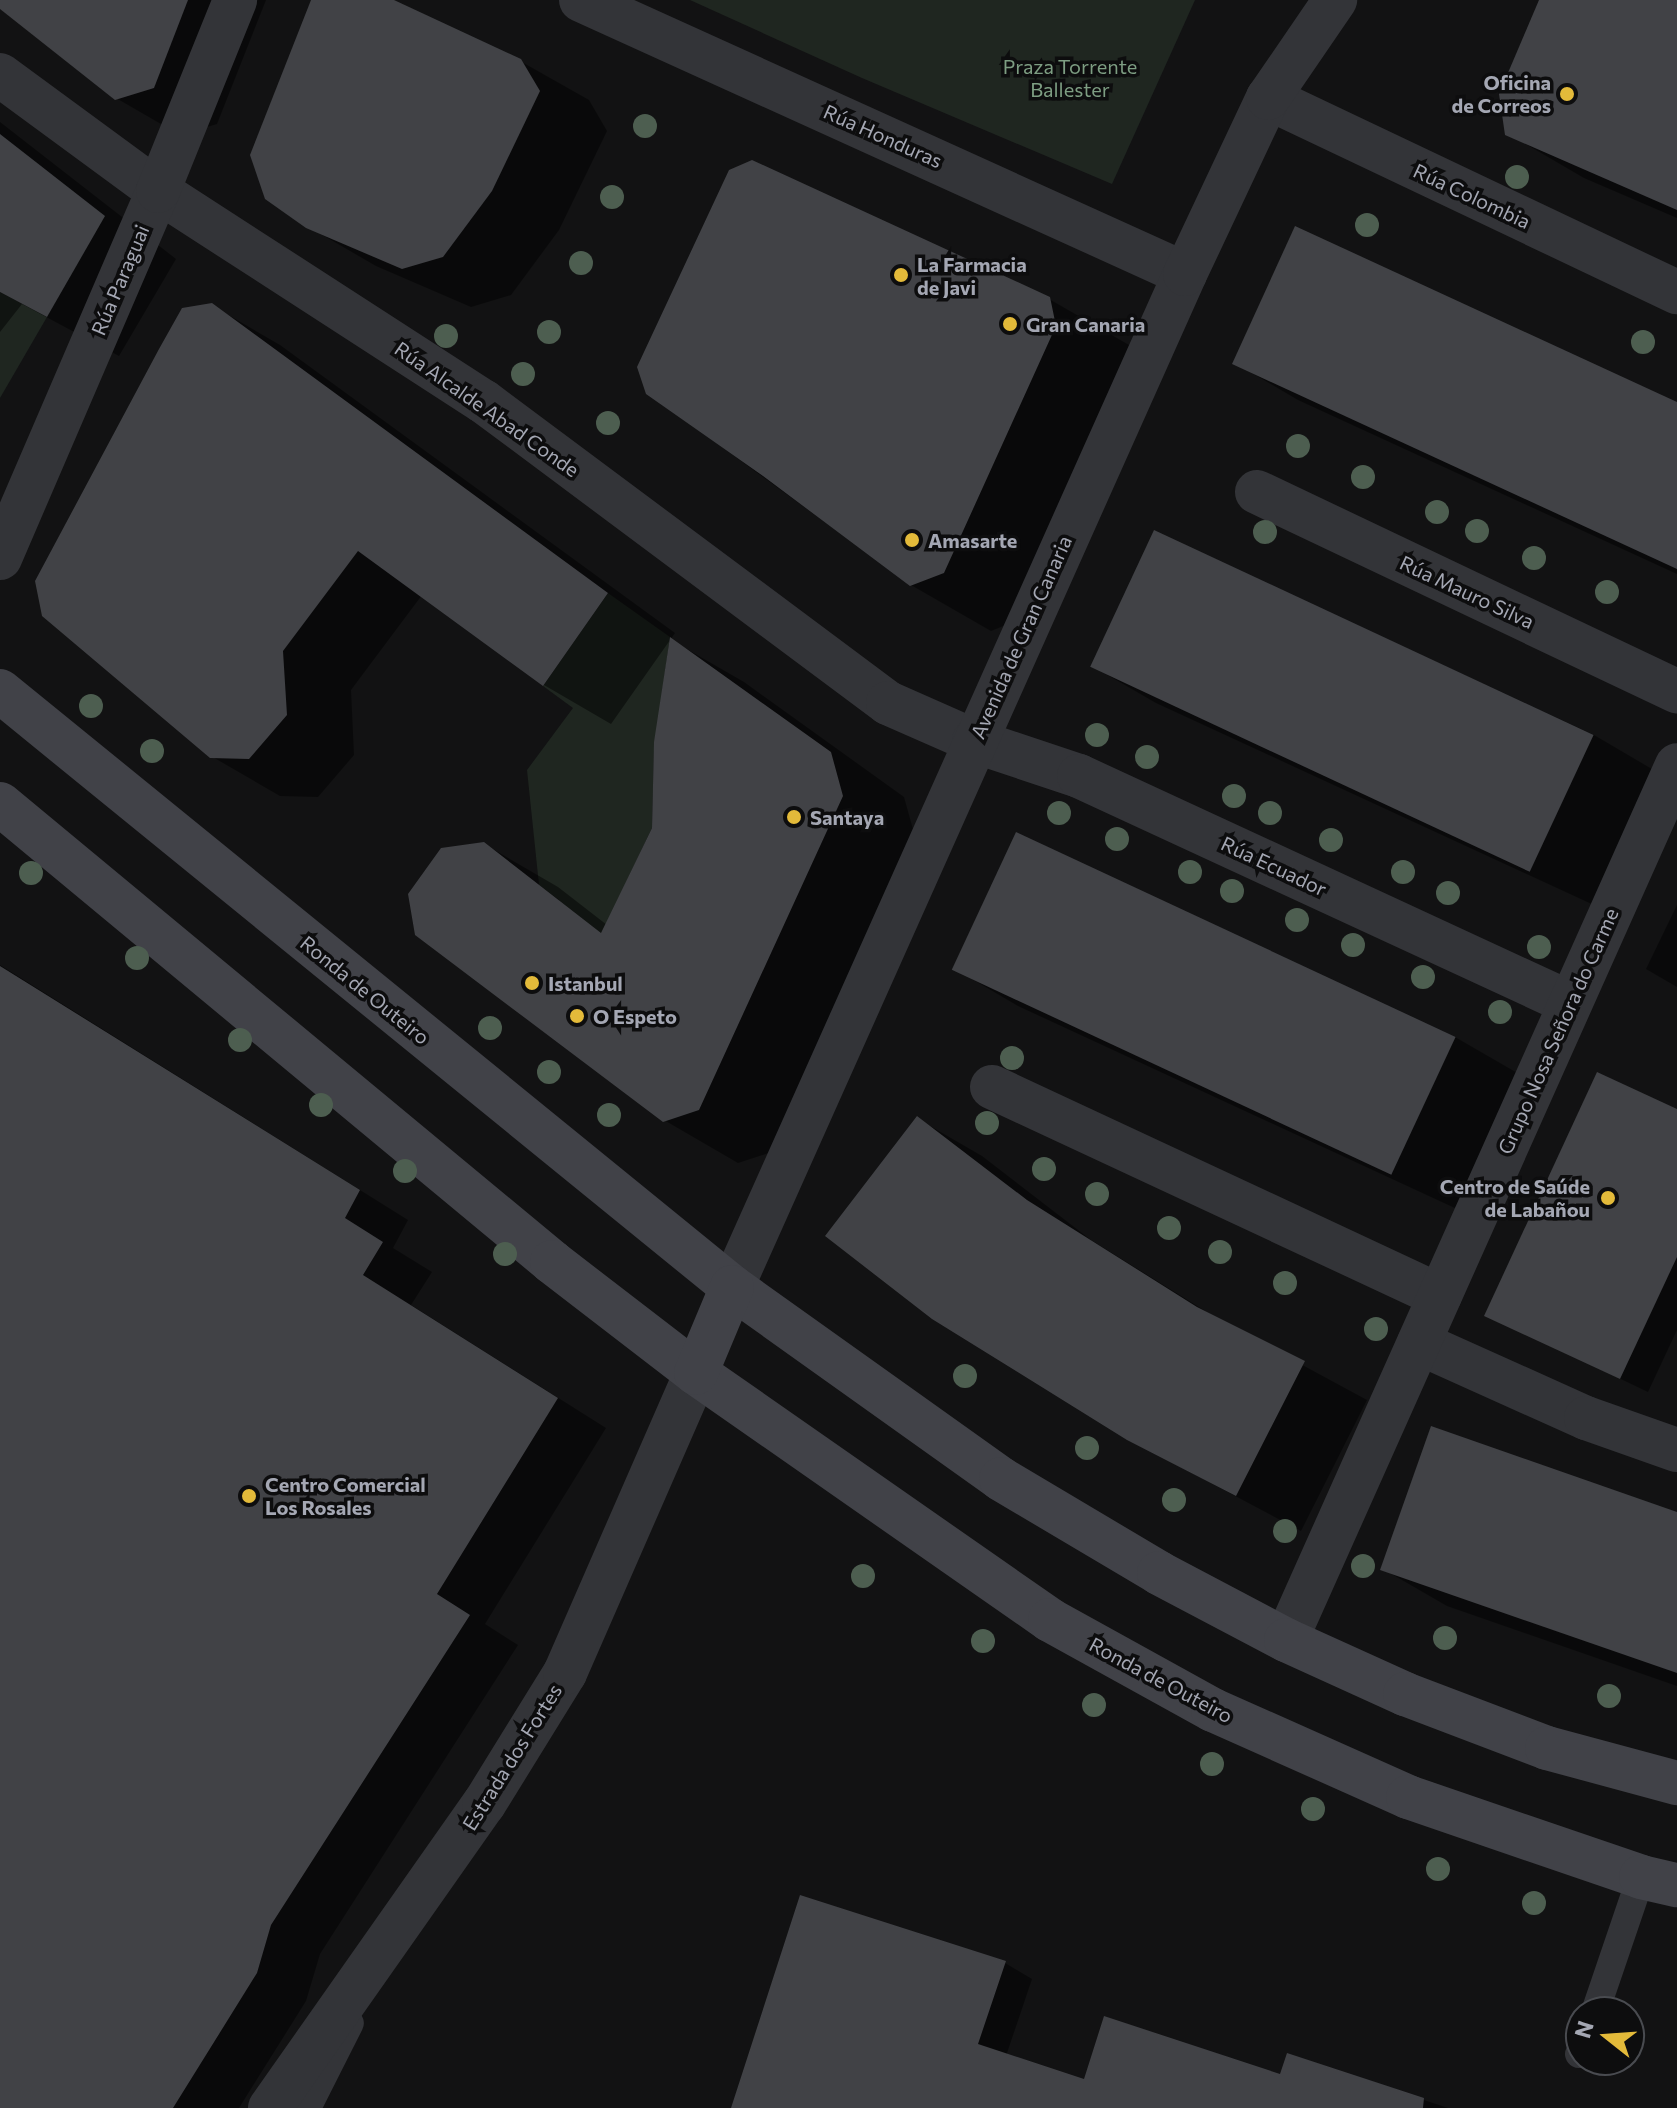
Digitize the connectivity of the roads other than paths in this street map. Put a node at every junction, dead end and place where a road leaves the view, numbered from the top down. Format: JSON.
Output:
{"nodes":[{"id":1,"x":235,"y":0,"type":"edge"},
{"id":2,"x":581,"y":0,"type":"edge"},
{"id":3,"x":1312,"y":0,"type":"edge"},
{"id":4,"x":1335,"y":0,"type":"edge"},
{"id":5,"x":0,"y":75,"type":"edge"},
{"id":6,"x":1268,"y":98,"type":"junction"},
{"id":7,"x":158,"y":191,"type":"junction"},
{"id":8,"x":1185,"y":274,"type":"junction"},
{"id":9,"x":1677,"y":292,"type":"edge"},
{"id":10,"x":1257,"y":492,"type":"dead end"},
{"id":11,"x":0,"y":558,"type":"edge"},
{"id":12,"x":0,"y":691,"type":"edge"},
{"id":13,"x":1677,"y":691,"type":"edge"},
{"id":14,"x":974,"y":741,"type":"junction"},
{"id":15,"x":1677,"y":765,"type":"edge"},
{"id":16,"x":0,"y":804,"type":"edge"},
{"id":17,"x":1570,"y":1003,"type":"junction"},
{"id":18,"x":992,"y":1087,"type":"dead end"},
{"id":19,"x":732,"y":1287,"type":"junction"},
{"id":20,"x":1440,"y":1296,"type":"junction"},
{"id":21,"x":1419,"y":1343,"type":"junction"},
{"id":22,"x":696,"y":1373,"type":"junction"},
{"id":23,"x":1677,"y":1450,"type":"edge"},
{"id":24,"x":1286,"y":1640,"type":"junction"},
{"id":25,"x":1677,"y":1783,"type":"edge"},
{"id":26,"x":1659,"y":1881,"type":"edge"},
{"id":27,"x":396,"y":1930,"type":"junction"},
{"id":28,"x":1603,"y":1996,"type":"edge"},
{"id":29,"x":270,"y":2108,"type":"edge"},
{"id":30,"x":307,"y":2108,"type":"edge"}],
"edges":[{"from":1,"to":7,"type":"street","name":"Rúa Paraguai"},
{"from":2,"to":8,"type":"street","name":"Rúa Honduras"},
{"from":3,"to":6,"type":"street"},
{"from":4,"to":6,"type":"street","name":"Avenida de Gran Canaria"},
{"from":5,"to":7,"type":"street","name":"Rúa Alcalde Abad Conde"},
{"from":6,"to":8,"type":"street","name":"Avenida de Gran Canaria"},
{"from":6,"to":9,"type":"street","name":"Rúa Colombia"},
{"from":7,"to":11,"type":"street","name":"Rúa Paraguai"},
{"from":7,"to":14,"type":"street","name":"Rúa Alcalde Abad Conde"},
{"from":8,"to":14,"type":"street","name":"Avenida de Gran Canaria"},
{"from":10,"to":13,"type":"street","name":"Rúa Mauro Silva"},
{"from":12,"to":19,"type":"street","name":"Ronda de Outeiro"},
{"from":14,"to":17,"type":"street","name":"Rúa Ecuador"},
{"from":14,"to":19,"type":"street","name":"Avenida de Gran Canaria"},
{"from":15,"to":17,"type":"street","name":"Grupo Nosa Señora do Carme"},
{"from":16,"to":22,"type":"street","name":"Ronda de Outeiro"},
{"from":17,"to":20,"type":"street","name":"Grupo Nosa Señora do Carme"},
{"from":18,"to":20,"type":"street"},
{"from":19,"to":22,"type":"street"},
{"from":19,"to":24,"type":"street","name":"Ronda de Outeiro"},
{"from":20,"to":21,"type":"street","name":"Grupo Nosa Señora do Carme"},
{"from":21,"to":23,"type":"street"},
{"from":21,"to":24,"type":"street","name":"Grupo Nosa Señora do Carme"},
{"from":22,"to":26,"type":"street","name":"Ronda de Outeiro"},
{"from":22,"to":27,"type":"street","name":"Estrada dos Fortes"},
{"from":24,"to":25,"type":"street","name":"Ronda de Outeiro"},
{"from":26,"to":28,"type":"lane"},
{"from":27,"to":29,"type":"street","name":"Estrada dos Fortes"},
{"from":27,"to":30,"type":"lane"}]}
